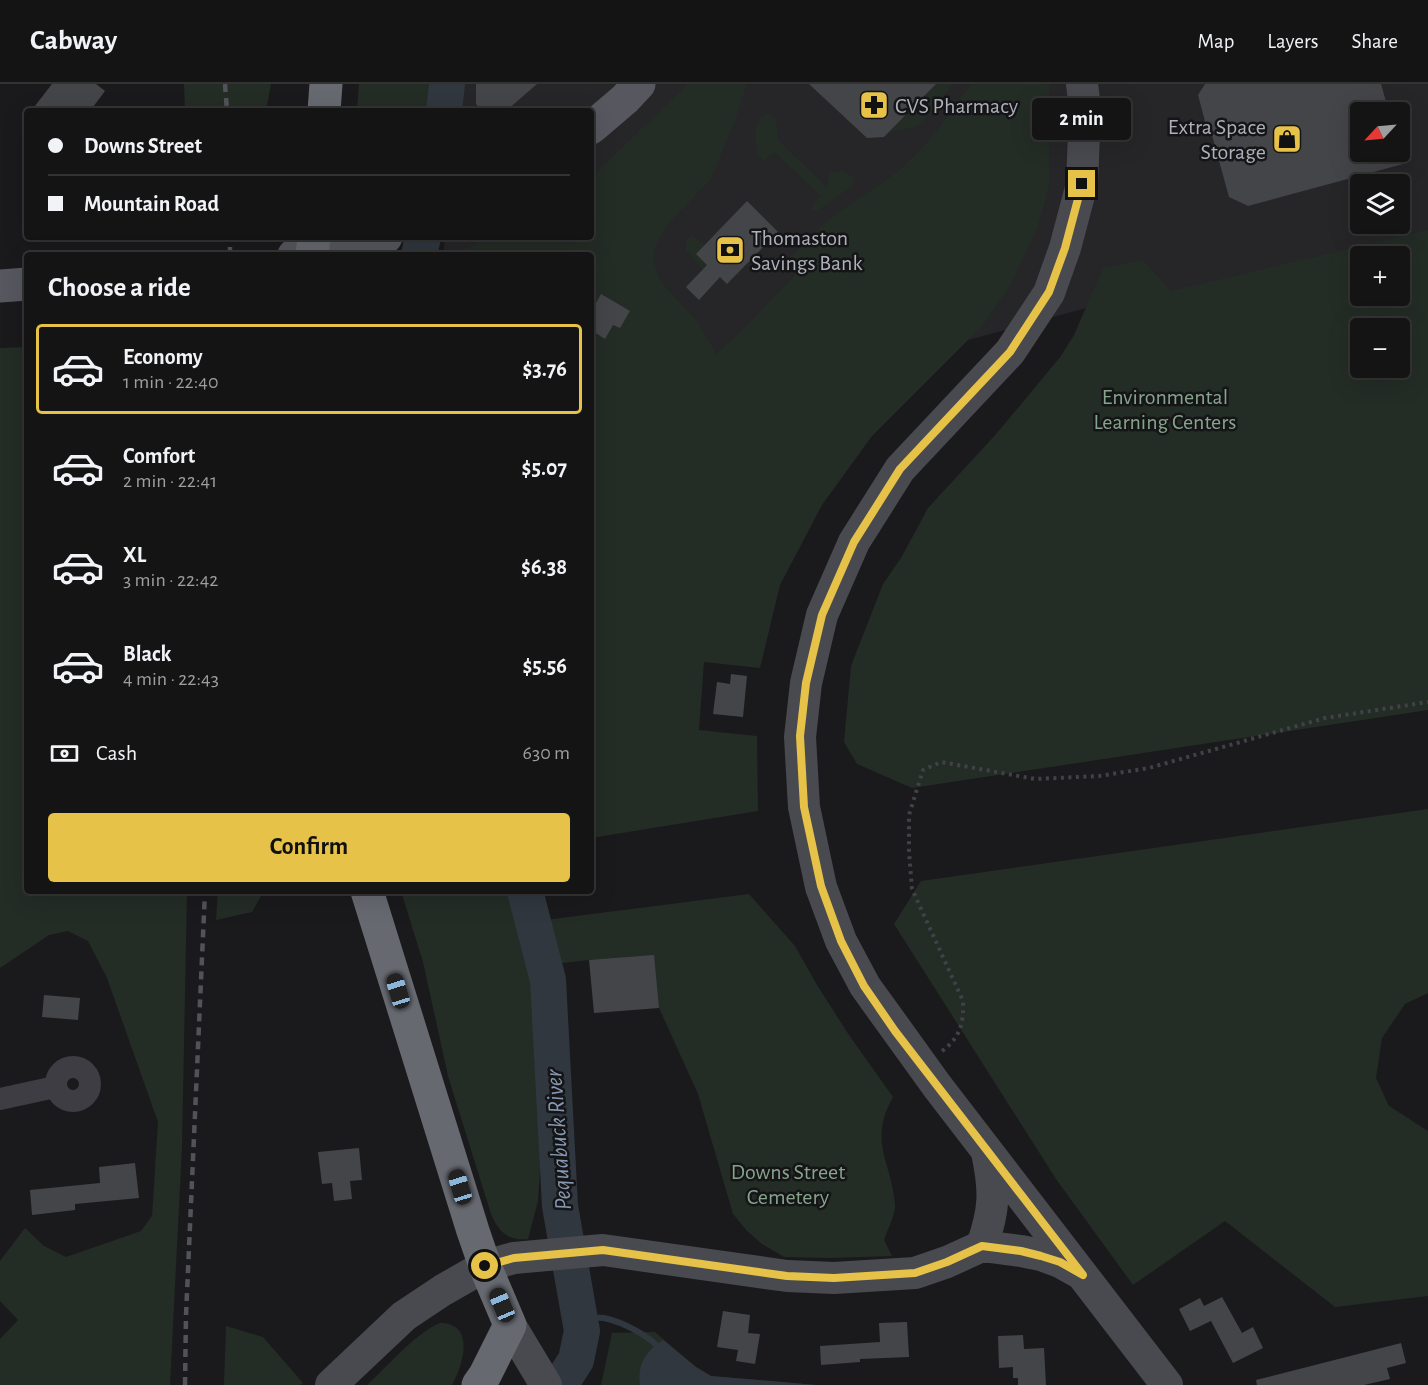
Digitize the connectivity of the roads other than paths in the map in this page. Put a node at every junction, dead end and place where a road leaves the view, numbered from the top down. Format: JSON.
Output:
{"nodes":[{"id":1,"x":326,"y":84,"type":"edge"},
{"id":2,"x":639,"y":84,"type":"edge"},
{"id":3,"x":1082,"y":84,"type":"edge"},
{"id":4,"x":324,"y":108,"type":"edge"},
{"id":5,"x":594,"y":125,"type":"edge"},
{"id":6,"x":368,"y":240,"type":"edge"},
{"id":7,"x":308,"y":250,"type":"edge"},
{"id":8,"x":24,"y":284,"type":"edge"},
{"id":9,"x":0,"y":286,"type":"edge"},
{"id":10,"x":368,"y":894,"type":"edge"},
{"id":11,"x":55,"y":1087,"type":"dead end"},
{"id":12,"x":0,"y":1099,"type":"edge"},
{"id":13,"x":987,"y":1151,"type":"junction"},
{"id":14,"x":982,"y":1246,"type":"junction"},
{"id":15,"x":485,"y":1266,"type":"junction"},
{"id":16,"x":1083,"y":1275,"type":"junction"},
{"id":17,"x":510,"y":1325,"type":"junction"},
{"id":18,"x":331,"y":1385,"type":"edge"},
{"id":19,"x":478,"y":1385,"type":"edge"},
{"id":20,"x":546,"y":1385,"type":"edge"},
{"id":21,"x":1167,"y":1385,"type":"edge"}],
"edges":[{"from":1,"to":4,"type":"highway"},
{"from":2,"to":5,"type":"main road"},
{"from":3,"to":13,"type":"main road"},
{"from":6,"to":7,"type":"main road"},
{"from":8,"to":9,"type":"main road"},
{"from":10,"to":15,"type":"highway"},
{"from":11,"to":12,"type":"street"},
{"from":13,"to":14,"type":"main road"},
{"from":13,"to":16,"type":"main road"},
{"from":14,"to":15,"type":"main road"},
{"from":14,"to":16,"type":"main road"},
{"from":15,"to":17,"type":"highway"},
{"from":15,"to":18,"type":"main road"},
{"from":16,"to":21,"type":"main road"},
{"from":17,"to":19,"type":"highway"},
{"from":17,"to":20,"type":"main road"}]}
